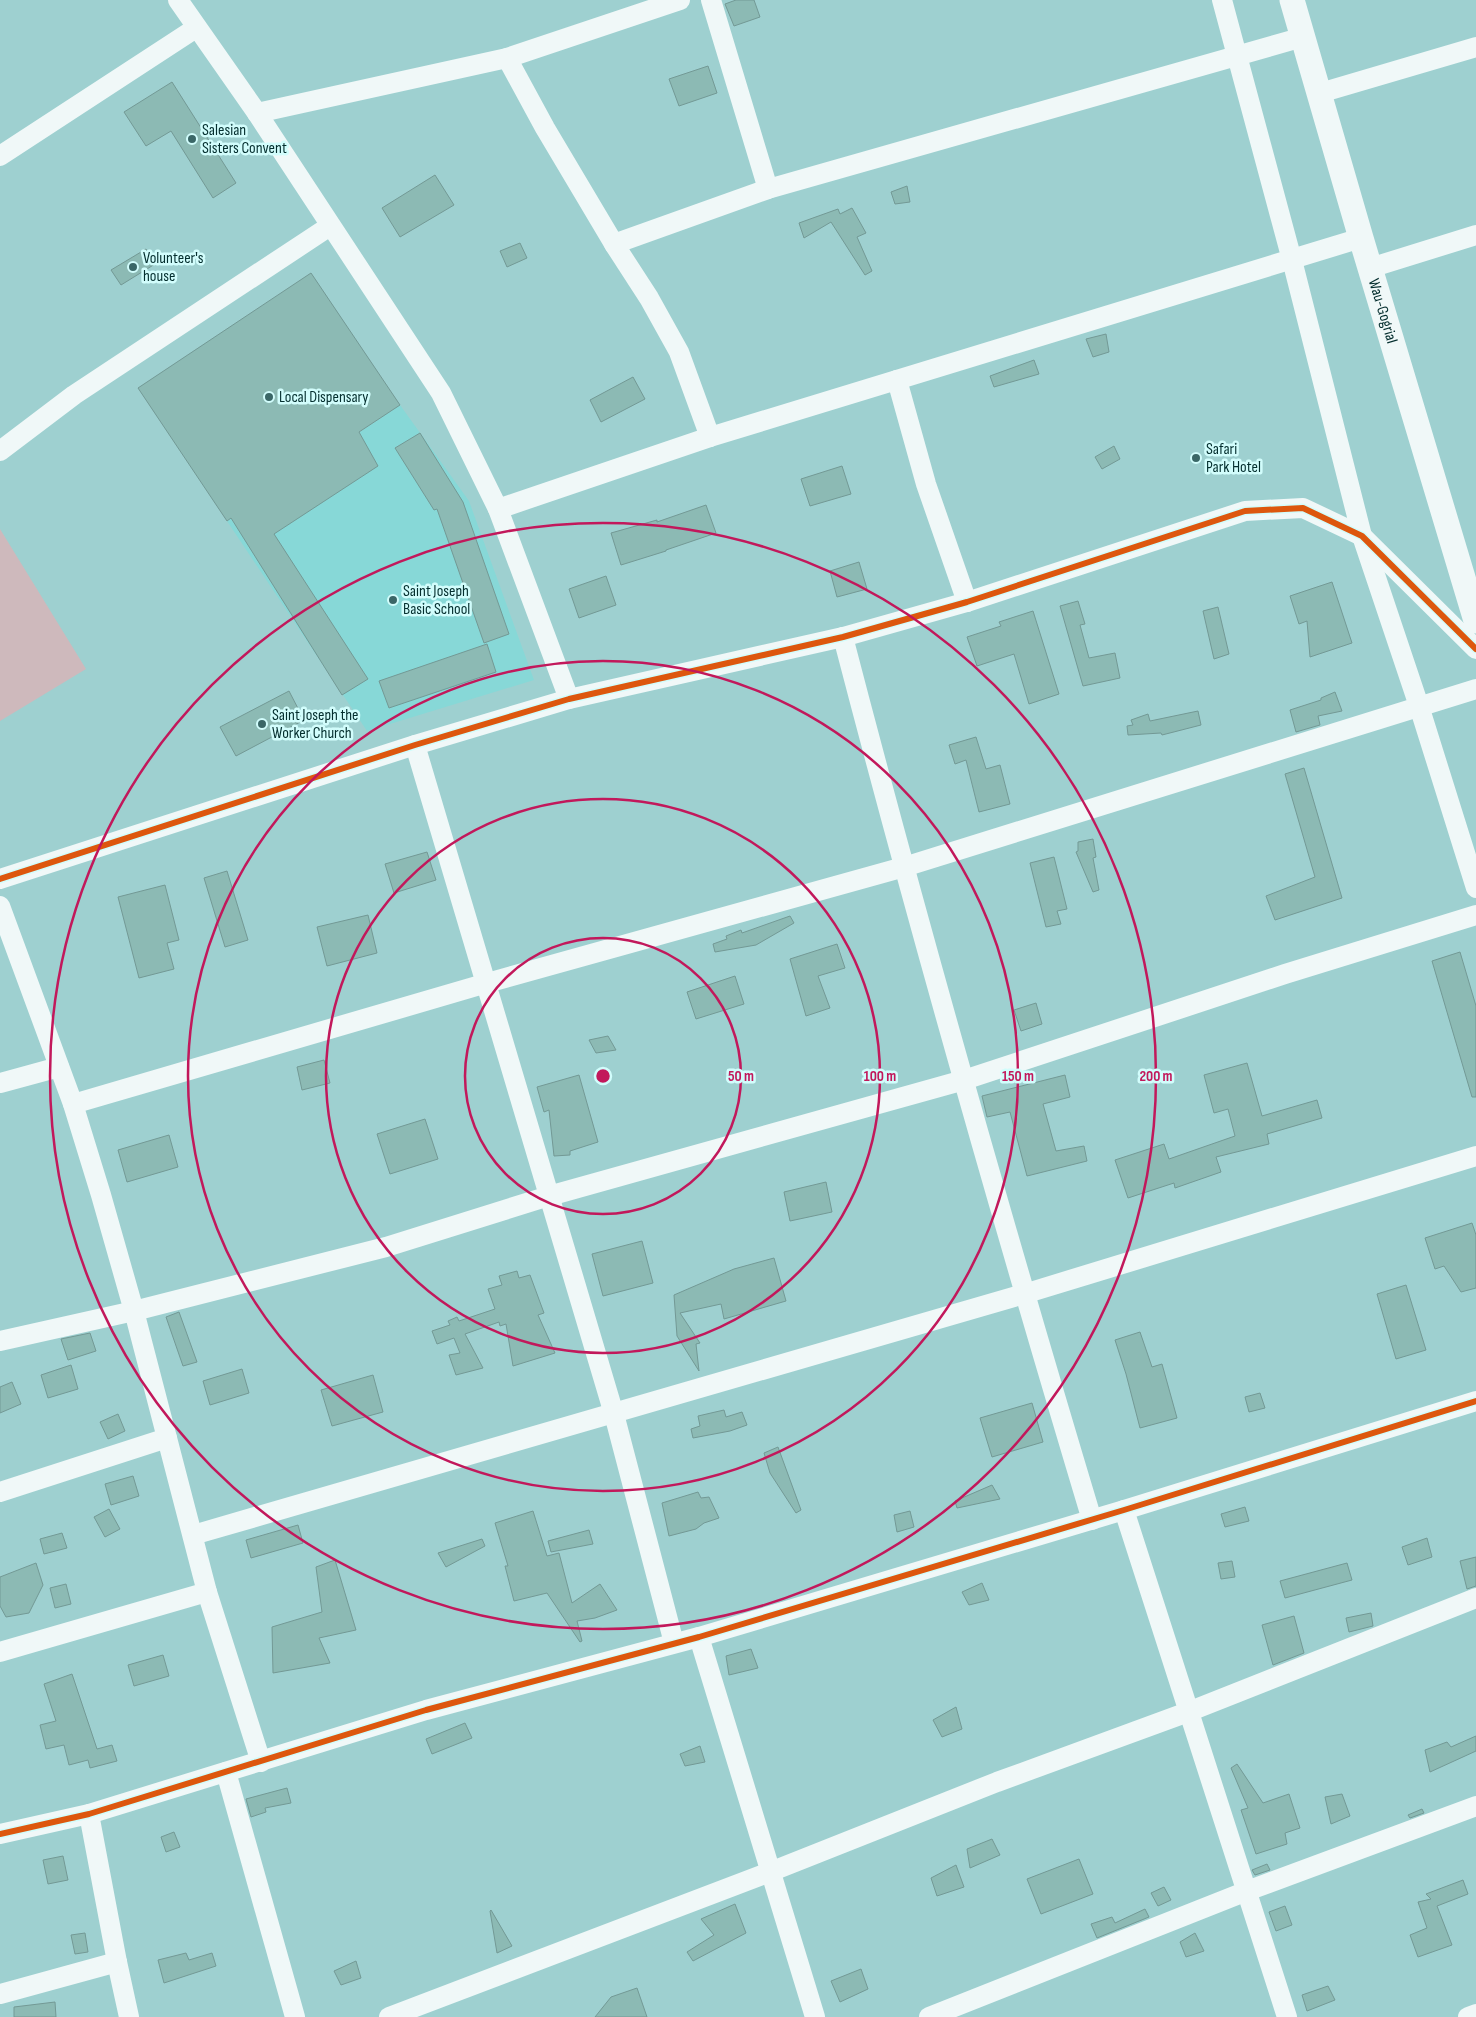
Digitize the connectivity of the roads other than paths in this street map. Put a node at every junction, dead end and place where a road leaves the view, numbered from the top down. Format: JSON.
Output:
{"nodes":[{"id":1,"x":178,"y":0,"type":"edge"},
{"id":2,"x":680,"y":0,"type":"edge"},
{"id":3,"x":711,"y":0,"type":"edge"},
{"id":4,"x":1222,"y":0,"type":"edge"},
{"id":5,"x":1292,"y":0,"type":"edge"},
{"id":6,"x":196,"y":28,"type":"junction"},
{"id":7,"x":1303,"y":37,"type":"junction"},
{"id":8,"x":1476,"y":48,"type":"edge"},
{"id":9,"x":1237,"y":56,"type":"junction"},
{"id":10,"x":507,"y":58,"type":"junction"},
{"id":11,"x":1320,"y":93,"type":"junction"},
{"id":12,"x":257,"y":113,"type":"junction"},
{"id":13,"x":0,"y":156,"type":"edge"},
{"id":14,"x":768,"y":189,"type":"junction"},
{"id":15,"x":330,"y":226,"type":"junction"},
{"id":16,"x":1476,"y":235,"type":"edge"},
{"id":17,"x":1361,"y":238,"type":"junction"},
{"id":18,"x":614,"y":244,"type":"junction"},
{"id":19,"x":1292,"y":260,"type":"junction"},
{"id":20,"x":1370,"y":268,"type":"junction"},
{"id":21,"x":897,"y":380,"type":"junction"},
{"id":22,"x":710,"y":437,"type":"junction"},
{"id":23,"x":0,"y":450,"type":"edge"},
{"id":24,"x":498,"y":509,"type":"junction"},
{"id":25,"x":1362,"y":536,"type":"junction"},
{"id":26,"x":967,"y":602,"type":"junction"},
{"id":27,"x":1476,"y":621,"type":"edge"},
{"id":28,"x":843,"y":637,"type":"junction"},
{"id":29,"x":1476,"y":649,"type":"edge"},
{"id":30,"x":1476,"y":689,"type":"edge"},
{"id":31,"x":569,"y":699,"type":"junction"},
{"id":32,"x":1419,"y":706,"type":"junction"},
{"id":33,"x":415,"y":745,"type":"junction"},
{"id":34,"x":904,"y":867,"type":"junction"},
{"id":35,"x":0,"y":879,"type":"edge"},
{"id":36,"x":1476,"y":888,"type":"edge"},
{"id":37,"x":0,"y":906,"type":"edge"},
{"id":38,"x":1476,"y":915,"type":"edge"},
{"id":39,"x":487,"y":983,"type":"junction"},
{"id":40,"x":59,"y":1066,"type":"junction"},
{"id":41,"x":964,"y":1080,"type":"junction"},
{"id":42,"x":0,"y":1083,"type":"edge"},
{"id":43,"x":73,"y":1104,"type":"junction"},
{"id":44,"x":1476,"y":1156,"type":"edge"},
{"id":45,"x":549,"y":1196,"type":"junction"},
{"id":46,"x":1024,"y":1294,"type":"junction"},
{"id":47,"x":134,"y":1311,"type":"junction"},
{"id":48,"x":0,"y":1341,"type":"edge"},
{"id":49,"x":1476,"y":1401,"type":"edge"},
{"id":50,"x":614,"y":1414,"type":"junction"},
{"id":51,"x":167,"y":1438,"type":"junction"},
{"id":52,"x":0,"y":1492,"type":"edge"},
{"id":53,"x":1124,"y":1510,"type":"junction"},
{"id":54,"x":1092,"y":1520,"type":"junction"},
{"id":55,"x":193,"y":1535,"type":"junction"},
{"id":56,"x":207,"y":1592,"type":"junction"},
{"id":57,"x":1476,"y":1598,"type":"edge"},
{"id":58,"x":699,"y":1637,"type":"junction"},
{"id":59,"x":674,"y":1643,"type":"junction"},
{"id":60,"x":0,"y":1652,"type":"edge"},
{"id":61,"x":1188,"y":1712,"type":"junction"},
{"id":62,"x":261,"y":1762,"type":"junction"},
{"id":63,"x":226,"y":1772,"type":"junction"},
{"id":64,"x":1476,"y":1806,"type":"edge"},
{"id":65,"x":89,"y":1814,"type":"junction"},
{"id":66,"x":0,"y":1834,"type":"edge"},
{"id":67,"x":770,"y":1872,"type":"junction"},
{"id":68,"x":1247,"y":1890,"type":"junction"},
{"id":69,"x":117,"y":1962,"type":"junction"},
{"id":70,"x":0,"y":1994,"type":"edge"},
{"id":71,"x":1476,"y":2014,"type":"edge"},
{"id":72,"x":130,"y":2017,"type":"edge"},
{"id":73,"x":295,"y":2017,"type":"edge"},
{"id":74,"x":390,"y":2017,"type":"edge"},
{"id":75,"x":815,"y":2017,"type":"edge"},
{"id":76,"x":929,"y":2017,"type":"edge"},
{"id":77,"x":1287,"y":2017,"type":"edge"},
{"id":78,"x":1468,"y":2017,"type":"edge"}],
"edges":[{"from":1,"to":6,"type":"street"},
{"from":2,"to":10,"type":"street"},
{"from":3,"to":14,"type":"street"},
{"from":4,"to":9,"type":"street"},
{"from":5,"to":7,"type":"main road","name":"Wau-Gogrial"},
{"from":6,"to":12,"type":"street"},
{"from":6,"to":13,"type":"street"},
{"from":7,"to":9,"type":"street"},
{"from":7,"to":11,"type":"main road","name":"Wau-Gogrial"},
{"from":8,"to":11,"type":"street"},
{"from":9,"to":14,"type":"street"},
{"from":9,"to":19,"type":"street"},
{"from":10,"to":12,"type":"street"},
{"from":10,"to":18,"type":"street"},
{"from":11,"to":17,"type":"main road","name":"Wau-Gogrial"},
{"from":12,"to":15,"type":"street"},
{"from":14,"to":18,"type":"street"},
{"from":15,"to":23,"type":"street"},
{"from":15,"to":24,"type":"street"},
{"from":16,"to":20,"type":"street"},
{"from":17,"to":19,"type":"street"},
{"from":17,"to":20,"type":"main road","name":"Wau-Gogrial"},
{"from":18,"to":22,"type":"street"},
{"from":19,"to":21,"type":"street"},
{"from":19,"to":25,"type":"street"},
{"from":20,"to":27,"type":"main road","name":"Wau-Gogrial"},
{"from":21,"to":22,"type":"street"},
{"from":21,"to":26,"type":"street"},
{"from":22,"to":24,"type":"street"},
{"from":24,"to":31,"type":"street"},
{"from":25,"to":26,"type":"street"},
{"from":25,"to":29,"type":"street"},
{"from":25,"to":32,"type":"street"},
{"from":26,"to":28,"type":"street"},
{"from":28,"to":31,"type":"street"},
{"from":28,"to":34,"type":"street"},
{"from":30,"to":32,"type":"street"},
{"from":31,"to":33,"type":"street"},
{"from":32,"to":34,"type":"street"},
{"from":32,"to":36,"type":"street"},
{"from":33,"to":35,"type":"street"},
{"from":33,"to":39,"type":"street"},
{"from":34,"to":39,"type":"street"},
{"from":34,"to":41,"type":"street"},
{"from":37,"to":40,"type":"street"},
{"from":38,"to":41,"type":"street"},
{"from":39,"to":43,"type":"street"},
{"from":39,"to":45,"type":"street"},
{"from":40,"to":42,"type":"street"},
{"from":40,"to":43,"type":"street"},
{"from":41,"to":45,"type":"street"},
{"from":41,"to":46,"type":"street"},
{"from":43,"to":47,"type":"street"},
{"from":44,"to":46,"type":"street"},
{"from":45,"to":47,"type":"street"},
{"from":45,"to":50,"type":"street"},
{"from":46,"to":50,"type":"street"},
{"from":46,"to":54,"type":"street"},
{"from":47,"to":48,"type":"street"},
{"from":47,"to":51,"type":"street"},
{"from":49,"to":53,"type":"street"},
{"from":50,"to":55,"type":"street"},
{"from":50,"to":59,"type":"street"},
{"from":51,"to":52,"type":"street"},
{"from":51,"to":55,"type":"street"},
{"from":53,"to":54,"type":"street"},
{"from":53,"to":61,"type":"street"},
{"from":54,"to":58,"type":"street"},
{"from":55,"to":56,"type":"street"},
{"from":56,"to":60,"type":"street"},
{"from":56,"to":62,"type":"street"},
{"from":57,"to":61,"type":"street"},
{"from":58,"to":59,"type":"street"},
{"from":58,"to":67,"type":"street"},
{"from":59,"to":62,"type":"street"},
{"from":61,"to":67,"type":"street"},
{"from":61,"to":68,"type":"street"},
{"from":62,"to":63,"type":"street"},
{"from":63,"to":65,"type":"street"},
{"from":63,"to":73,"type":"street"},
{"from":64,"to":68,"type":"street"},
{"from":65,"to":66,"type":"street"},
{"from":65,"to":69,"type":"street"},
{"from":67,"to":74,"type":"street"},
{"from":67,"to":75,"type":"street"},
{"from":68,"to":76,"type":"street"},
{"from":68,"to":77,"type":"street"},
{"from":69,"to":70,"type":"street"},
{"from":69,"to":72,"type":"street"},
{"from":71,"to":78,"type":"street"}]}
